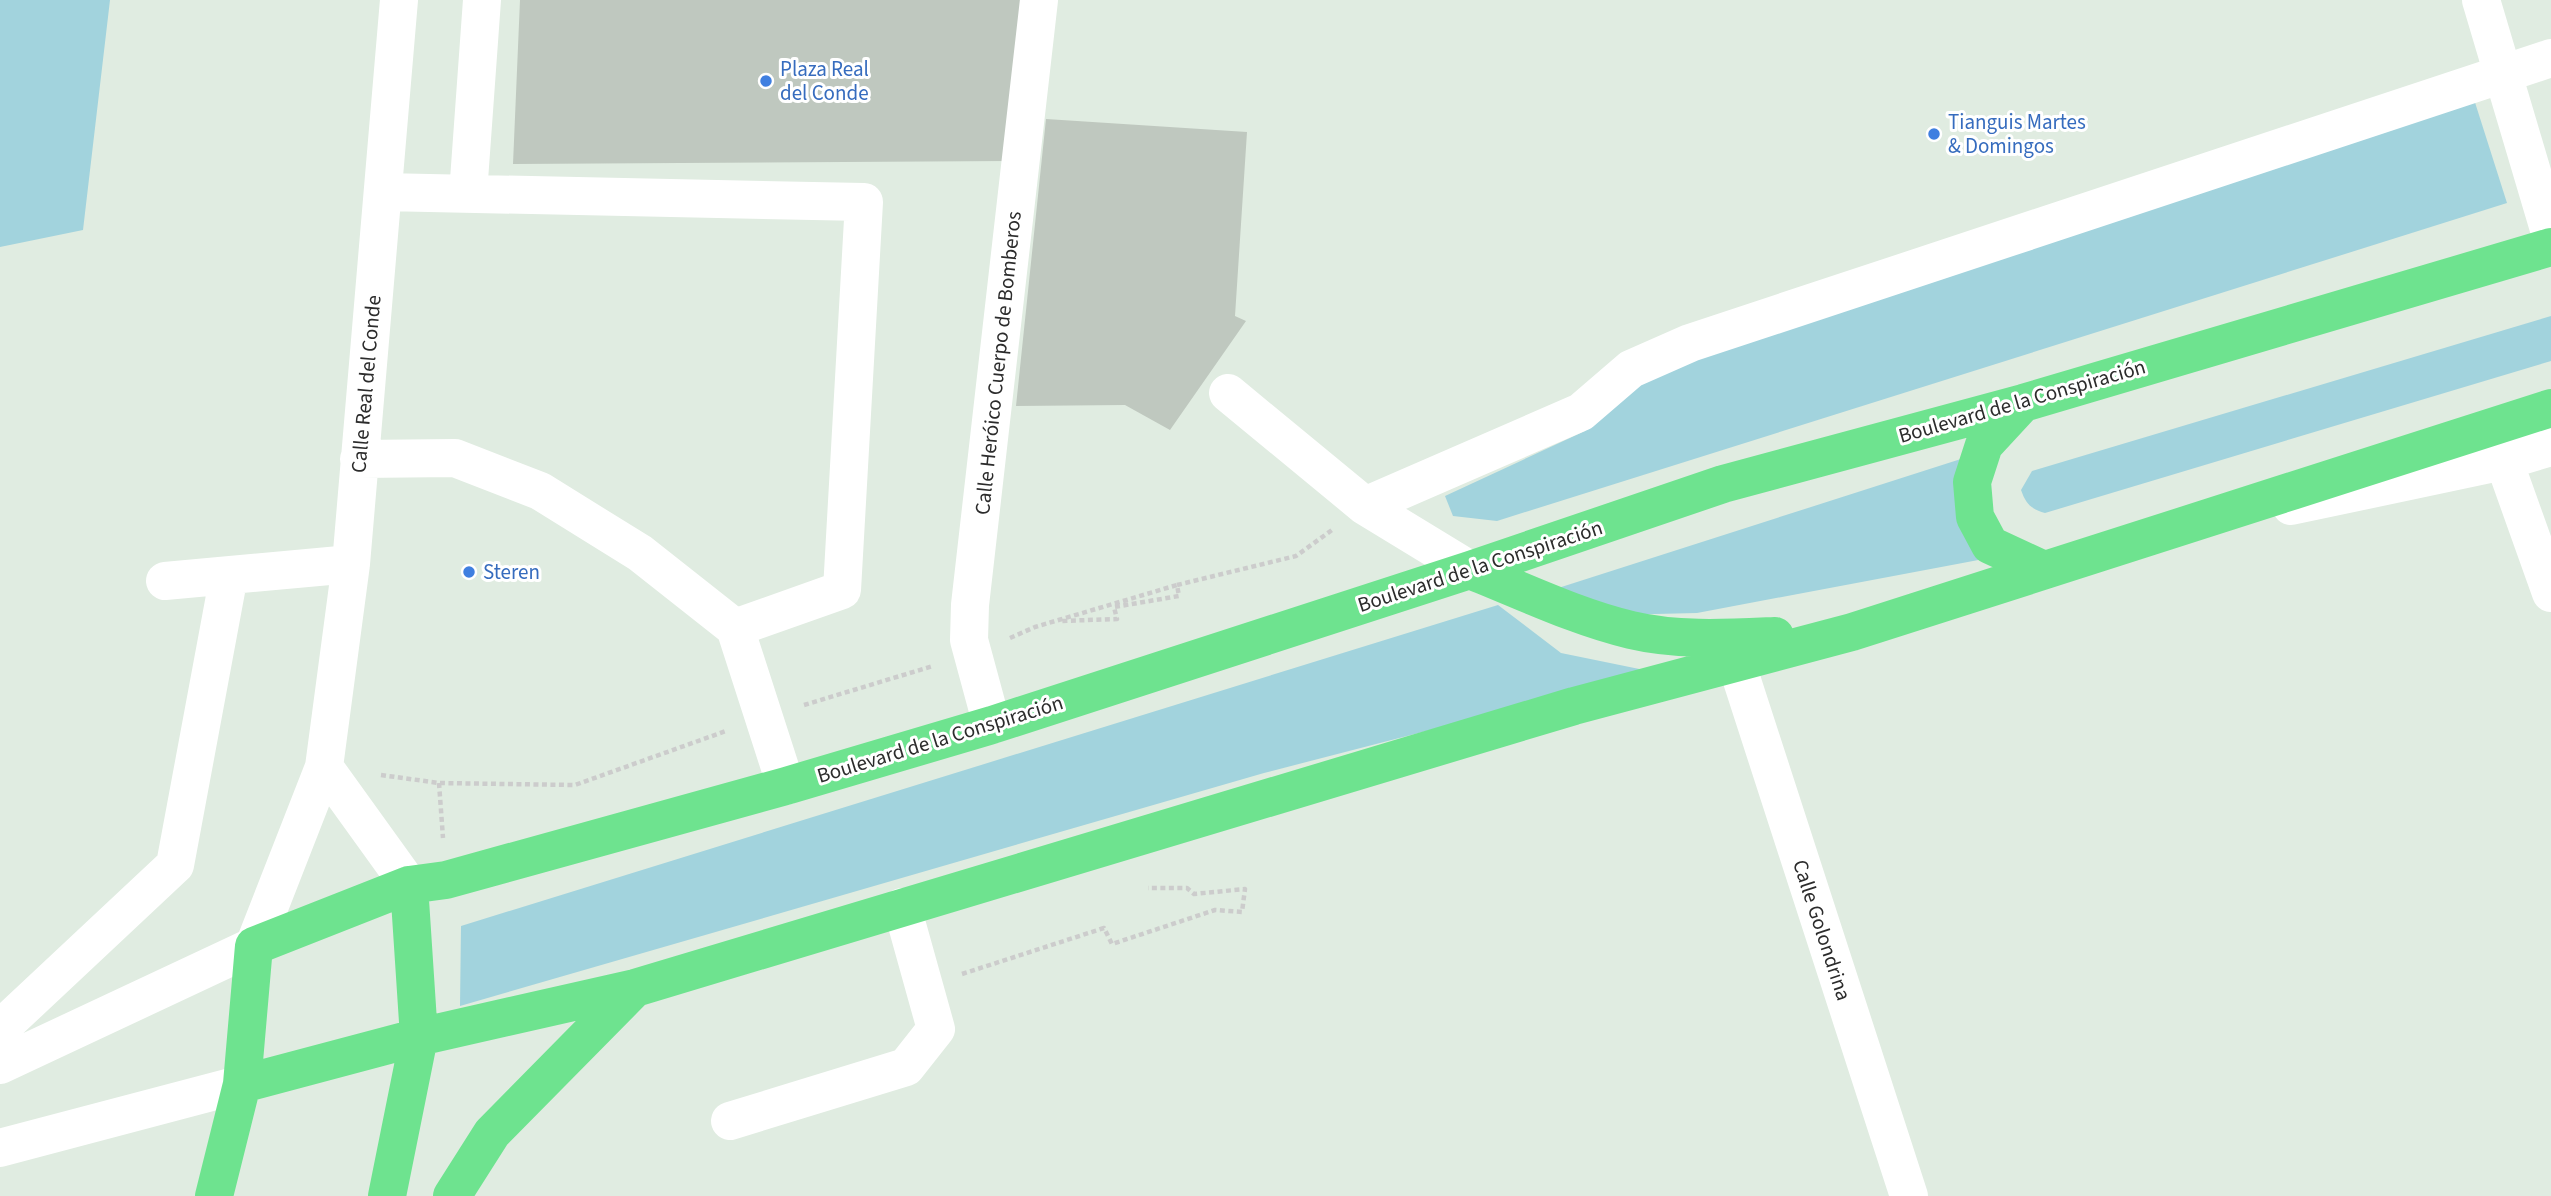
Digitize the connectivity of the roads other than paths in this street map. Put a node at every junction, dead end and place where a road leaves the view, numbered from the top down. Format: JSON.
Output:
{"nodes":[{"id":1,"x":399,"y":0,"type":"edge"},
{"id":2,"x":482,"y":0,"type":"edge"},
{"id":3,"x":1039,"y":0,"type":"edge"},
{"id":4,"x":2481,"y":0,"type":"edge"},
{"id":5,"x":2551,"y":58,"type":"edge"},
{"id":6,"x":2504,"y":73,"type":"junction"},
{"id":7,"x":383,"y":192,"type":"junction"},
{"id":8,"x":468,"y":194,"type":"junction"},
{"id":9,"x":2551,"y":236,"type":"edge"},
{"id":10,"x":2551,"y":247,"type":"edge"},
{"id":11,"x":1228,"y":393,"type":"dead end"},
{"id":12,"x":2023,"y":403,"type":"junction"},
{"id":13,"x":2551,"y":408,"type":"edge"},
{"id":14,"x":2551,"y":447,"type":"edge"},
{"id":15,"x":359,"y":459,"type":"junction"},
{"id":16,"x":2504,"y":461,"type":"junction"},
{"id":17,"x":1364,"y":506,"type":"junction"},
{"id":18,"x":2159,"y":534,"type":"junction"},
{"id":19,"x":351,"y":564,"type":"junction"},
{"id":20,"x":1470,"y":570,"type":"junction"},
{"id":21,"x":2044,"y":570,"type":"junction"},
{"id":22,"x":229,"y":575,"type":"junction"},
{"id":23,"x":165,"y":581,"type":"dead end"},
{"id":24,"x":2551,"y":593,"type":"edge"},
{"id":25,"x":735,"y":628,"type":"junction"},
{"id":26,"x":1852,"y":632,"type":"junction"},
{"id":27,"x":1736,"y":662,"type":"junction"},
{"id":28,"x":992,"y":724,"type":"junction"},
{"id":29,"x":324,"y":768,"type":"junction"},
{"id":30,"x":786,"y":786,"type":"junction"},
{"id":31,"x":409,"y":885,"type":"junction"},
{"id":32,"x":902,"y":907,"type":"junction"},
{"id":33,"x":254,"y":946,"type":"junction"},
{"id":34,"x":635,"y":988,"type":"junction"},
{"id":35,"x":0,"y":1029,"type":"edge"},
{"id":36,"x":419,"y":1037,"type":"junction"},
{"id":37,"x":0,"y":1065,"type":"edge"},
{"id":38,"x":242,"y":1084,"type":"junction"},
{"id":39,"x":730,"y":1121,"type":"dead end"},
{"id":40,"x":0,"y":1148,"type":"edge"},
{"id":41,"x":214,"y":1196,"type":"edge"},
{"id":42,"x":387,"y":1196,"type":"edge"},
{"id":43,"x":452,"y":1196,"type":"edge"},
{"id":44,"x":1909,"y":1196,"type":"edge"}],
"edges":[{"from":1,"to":7,"type":"street","name":"Calle Real del Conde"},
{"from":2,"to":8,"type":"street"},
{"from":3,"to":28,"type":"street","name":"Calle Heróico Cuerpo de Bomberos"},
{"from":4,"to":6,"type":"street"},
{"from":5,"to":6,"type":"street"},
{"from":6,"to":9,"type":"street"},
{"from":6,"to":17,"type":"street"},
{"from":7,"to":8,"type":"street"},
{"from":7,"to":15,"type":"street","name":"Calle Real del Conde"},
{"from":8,"to":25,"type":"street"},
{"from":10,"to":12,"type":"main road","name":"Boulevard de la Conspiración"},
{"from":11,"to":17,"type":"street"},
{"from":12,"to":20,"type":"main road","name":"Boulevard de la Conspiración"},
{"from":12,"to":21,"type":"main road"},
{"from":13,"to":18,"type":"main road"},
{"from":14,"to":16,"type":"street"},
{"from":15,"to":19,"type":"street","name":"Calle Real del Conde"},
{"from":15,"to":25,"type":"street"},
{"from":16,"to":18,"type":"street"},
{"from":16,"to":24,"type":"street"},
{"from":17,"to":20,"type":"street"},
{"from":18,"to":21,"type":"main road"},
{"from":19,"to":22,"type":"street"},
{"from":19,"to":29,"type":"street","name":"Calle Real del Conde"},
{"from":20,"to":26,"type":"main road"},
{"from":20,"to":28,"type":"main road","name":"Boulevard de la Conspiración"},
{"from":21,"to":26,"type":"main road"},
{"from":22,"to":23,"type":"street"},
{"from":22,"to":35,"type":"street"},
{"from":25,"to":30,"type":"street"},
{"from":26,"to":27,"type":"main road"},
{"from":27,"to":32,"type":"main road"},
{"from":27,"to":44,"type":"street","name":"Calle Golondrina"},
{"from":28,"to":30,"type":"main road","name":"Boulevard de la Conspiración"},
{"from":29,"to":31,"type":"street"},
{"from":29,"to":33,"type":"street","name":"Calle Real del Conde"},
{"from":30,"to":31,"type":"main road","name":"Boulevard de la Conspiración"},
{"from":31,"to":33,"type":"main road","name":"Boulevard de la Conspiración"},
{"from":31,"to":36,"type":"main road"},
{"from":32,"to":34,"type":"main road"},
{"from":32,"to":39,"type":"street"},
{"from":33,"to":37,"type":"street"},
{"from":33,"to":38,"type":"main road"},
{"from":34,"to":36,"type":"main road"},
{"from":34,"to":43,"type":"main road"},
{"from":36,"to":38,"type":"main road"},
{"from":36,"to":42,"type":"main road"},
{"from":38,"to":40,"type":"street"},
{"from":38,"to":41,"type":"main road"}]}
